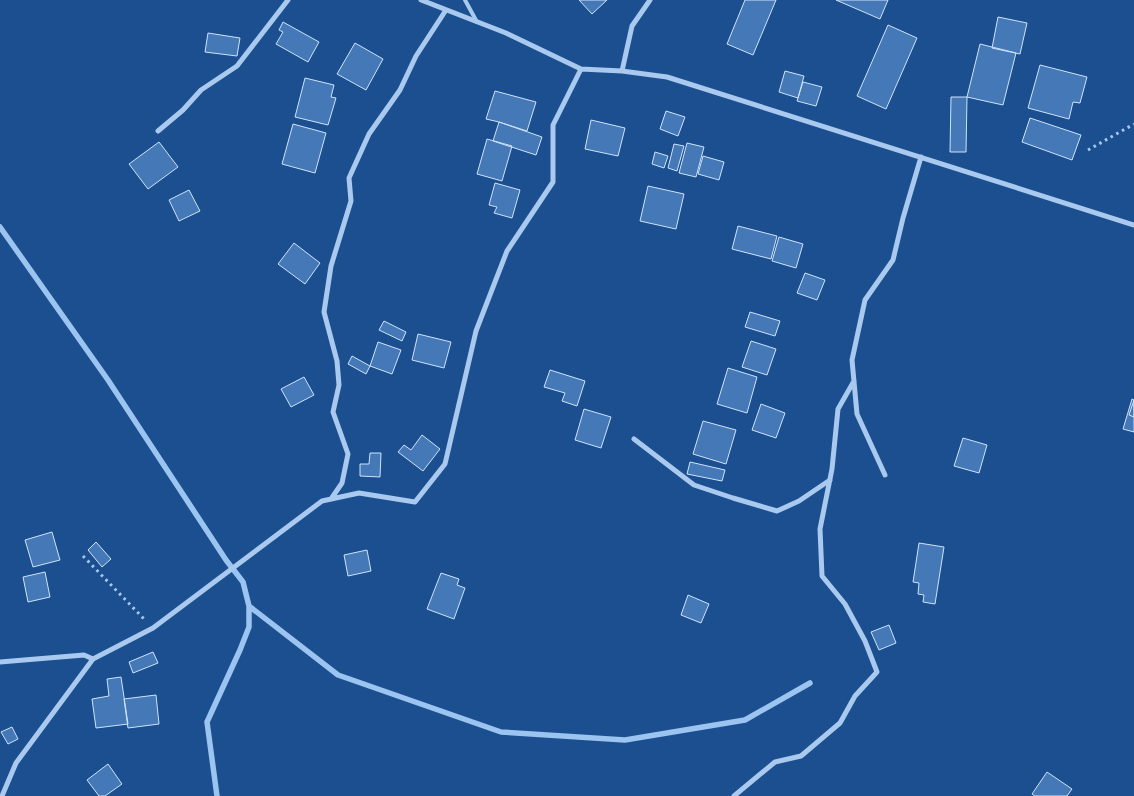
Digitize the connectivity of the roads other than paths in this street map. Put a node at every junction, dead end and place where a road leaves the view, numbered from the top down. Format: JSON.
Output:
{"nodes":[{"id":1,"x":288,"y":0,"type":"edge"},
{"id":2,"x":421,"y":0,"type":"edge"},
{"id":3,"x":465,"y":0,"type":"edge"},
{"id":4,"x":650,"y":0,"type":"edge"},
{"id":5,"x":446,"y":10,"type":"junction"},
{"id":6,"x":477,"y":22,"type":"junction"},
{"id":7,"x":580,"y":69,"type":"junction"},
{"id":8,"x":622,"y":71,"type":"junction"},
{"id":9,"x":158,"y":131,"type":"dead end"},
{"id":10,"x":921,"y":157,"type":"junction"},
{"id":11,"x":1134,"y":225,"type":"edge"},
{"id":12,"x":854,"y":381,"type":"junction"},
{"id":13,"x":634,"y":439,"type":"dead end"},
{"id":14,"x":885,"y":475,"type":"dead end"},
{"id":15,"x":830,"y":480,"type":"junction"},
{"id":16,"x":331,"y":499,"type":"junction"},
{"id":17,"x":93,"y":659,"type":"junction"},
{"id":18,"x":0,"y":662,"type":"edge"},
{"id":19,"x":2,"y":796,"type":"edge"},
{"id":20,"x":734,"y":796,"type":"edge"}],
"edges":[{"from":1,"to":9,"type":"street"},
{"from":2,"to":5,"type":"street"},
{"from":3,"to":6,"type":"lane"},
{"from":4,"to":8,"type":"street"},
{"from":5,"to":6,"type":"street"},
{"from":5,"to":16,"type":"street"},
{"from":6,"to":7,"type":"street"},
{"from":7,"to":8,"type":"street"},
{"from":7,"to":16,"type":"street"},
{"from":8,"to":10,"type":"street"},
{"from":10,"to":11,"type":"street"},
{"from":10,"to":12,"type":"street"},
{"from":12,"to":14,"type":"street"},
{"from":12,"to":15,"type":"street"},
{"from":13,"to":15,"type":"street"},
{"from":15,"to":20,"type":"street"},
{"from":16,"to":17,"type":"street"},
{"from":17,"to":18,"type":"street"},
{"from":17,"to":19,"type":"street"}]}
